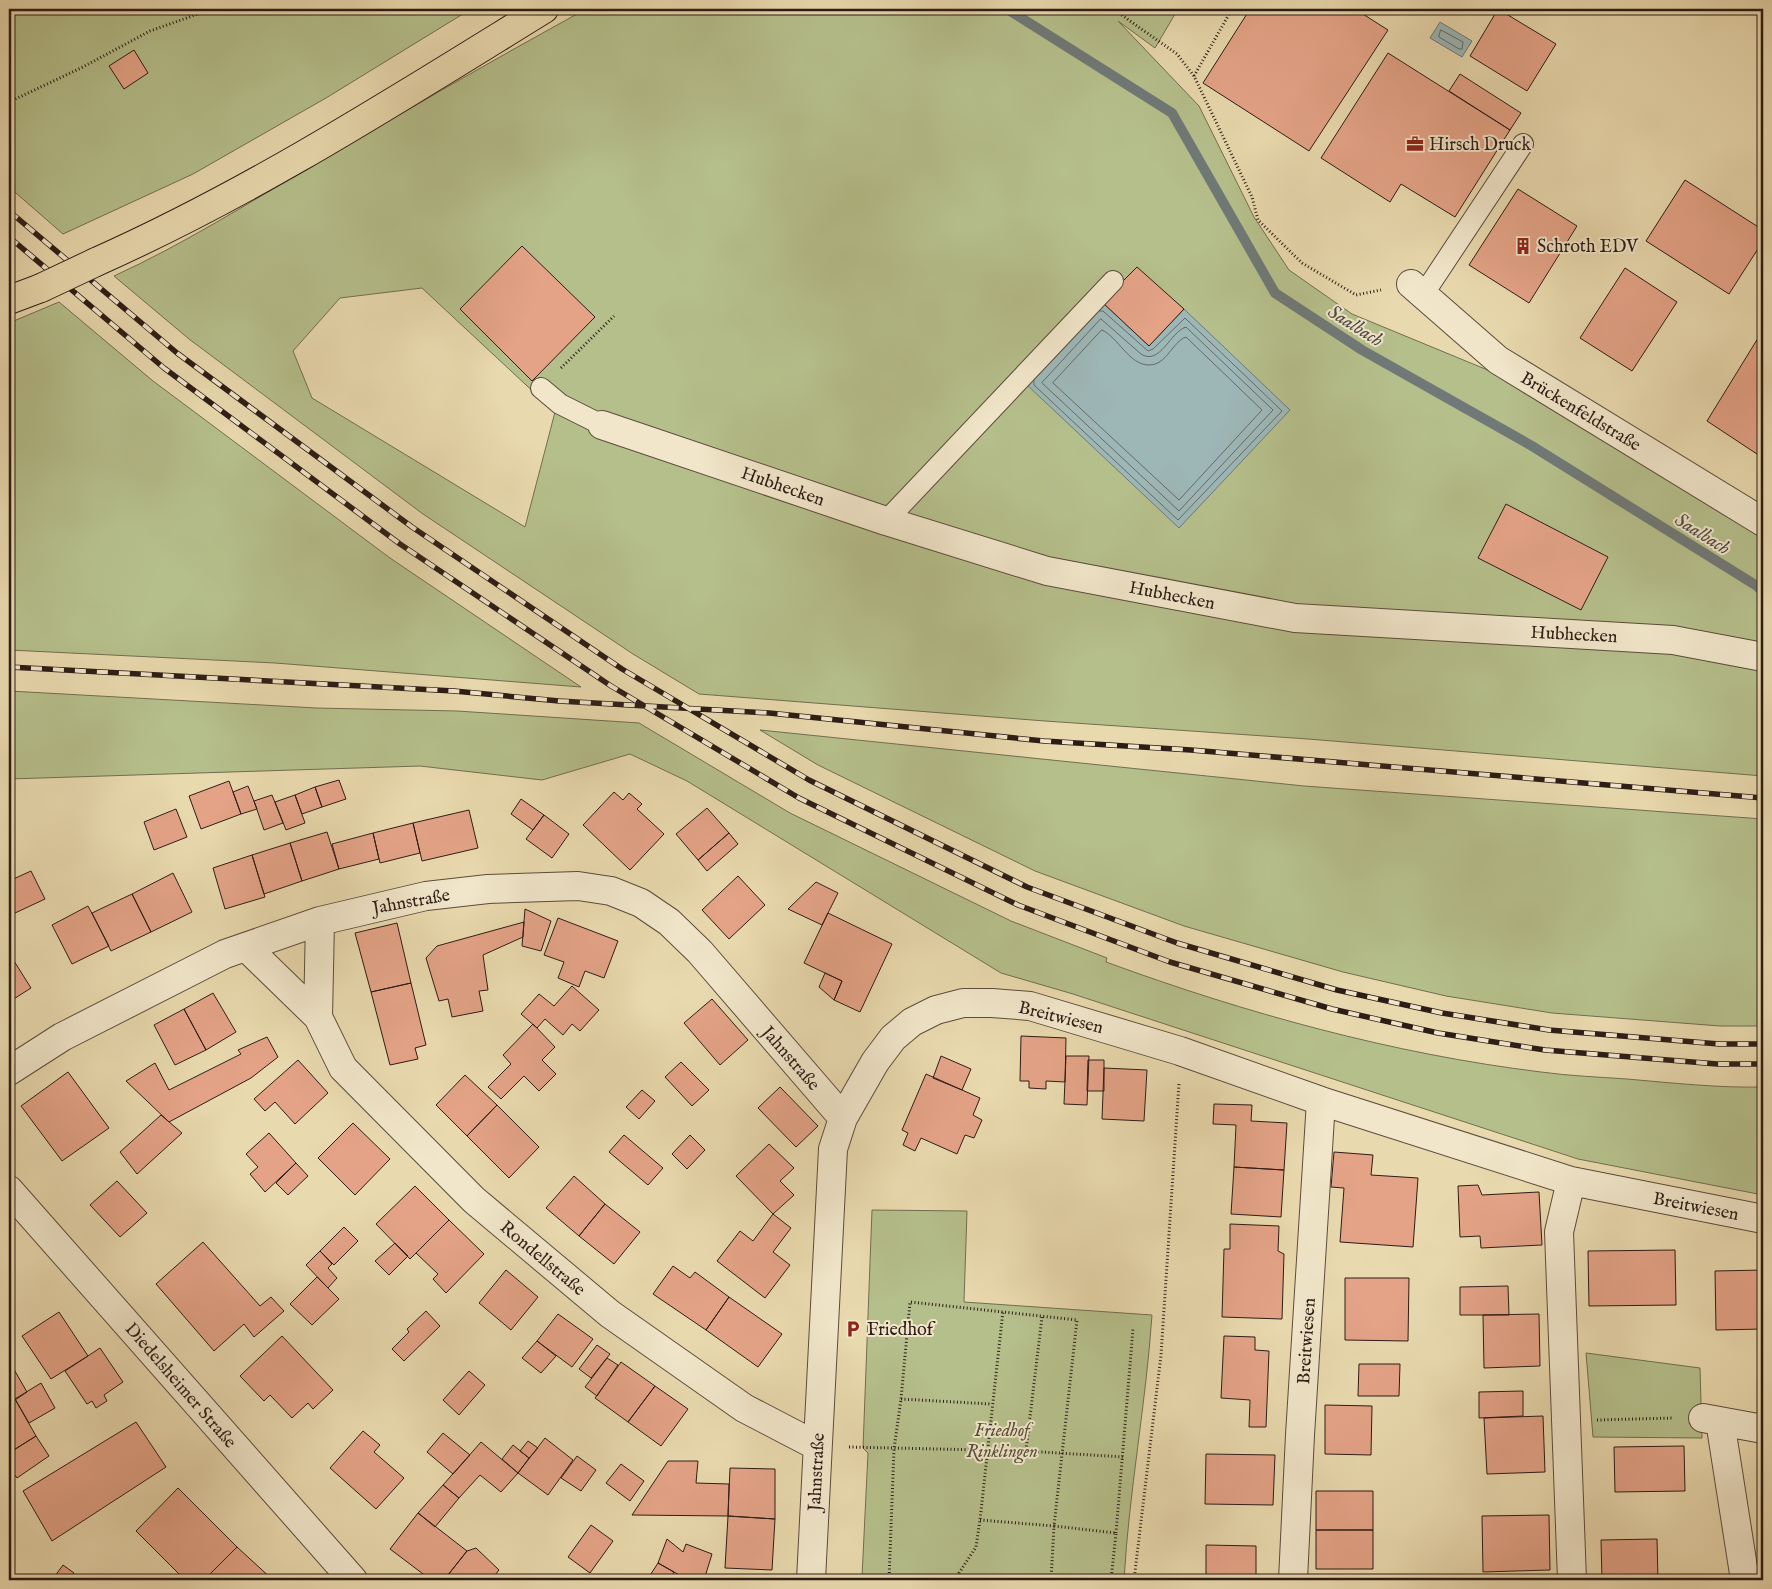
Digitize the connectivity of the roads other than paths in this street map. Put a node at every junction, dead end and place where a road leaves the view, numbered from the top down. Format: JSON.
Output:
{"nodes":[{"id":1,"x":544,"y":9,"type":"edge"},
{"id":2,"x":1522,"y":144,"type":"dead end"},
{"id":3,"x":1113,"y":281,"type":"dead end"},
{"id":4,"x":1417,"y":290,"type":"joint"},
{"id":5,"x":9,"y":300,"type":"edge"},
{"id":6,"x":541,"y":388,"type":"road end"},
{"id":7,"x":602,"y":425,"type":"joint"},
{"id":8,"x":886,"y":521,"type":"junction"},
{"id":9,"x":1763,"y":522,"type":"edge"},
{"id":10,"x":1763,"y":657,"type":"edge"},
{"id":11,"x":320,"y":921,"type":"junction"},
{"id":12,"x":246,"y":947,"type":"junction"},
{"id":13,"x":318,"y":1017,"type":"junction"},
{"id":14,"x":9,"y":1072,"type":"edge"},
{"id":15,"x":1321,"y":1101,"type":"junction"},
{"id":16,"x":843,"y":1118,"type":"junction"},
{"id":17,"x":1570,"y":1181,"type":"junction"},
{"id":18,"x":9,"y":1190,"type":"edge"},
{"id":19,"x":1763,"y":1219,"type":"edge"},
{"id":20,"x":1763,"y":1429,"type":"edge"},
{"id":21,"x":817,"y":1446,"type":"junction"},
{"id":22,"x":353,"y":1580,"type":"edge"},
{"id":23,"x":811,"y":1580,"type":"edge"},
{"id":24,"x":1293,"y":1580,"type":"edge"},
{"id":25,"x":1572,"y":1580,"type":"edge"},
{"id":26,"x":1745,"y":1580,"type":"edge"}],
"edges":[{"from":1,"to":5,"type":"main road","bridge":true},
{"from":2,"to":4,"type":"lane"},
{"from":3,"to":8,"type":"lane"},
{"from":4,"to":9,"type":"street","name":"Brückenfeldstraße"},
{"from":6,"to":7,"type":"lane"},
{"from":7,"to":8,"type":"street","name":"Hubhecken"},
{"from":8,"to":10,"type":"street","name":"Hubhecken"},
{"from":11,"to":12,"type":"street","name":"Jahnstraße"},
{"from":11,"to":13,"type":"street"},
{"from":11,"to":16,"type":"street","name":"Jahnstraße"},
{"from":12,"to":13,"type":"street"},
{"from":12,"to":14,"type":"street","name":"Jahnstraße"},
{"from":13,"to":21,"type":"street","name":"Rondellstraße"},
{"from":15,"to":16,"type":"street","name":"Breitwiesen"},
{"from":15,"to":17,"type":"street","name":"Breitwiesen"},
{"from":15,"to":24,"type":"street","name":"Breitwiesen"},
{"from":16,"to":21,"type":"street","name":"Jahnstraße"},
{"from":17,"to":19,"type":"street","name":"Breitwiesen"},
{"from":17,"to":25,"type":"street"},
{"from":18,"to":22,"type":"street","name":"Diedelsheimer Straße"},
{"from":20,"to":26,"type":"street"},
{"from":21,"to":23,"type":"street","name":"Jahnstraße"}]}
